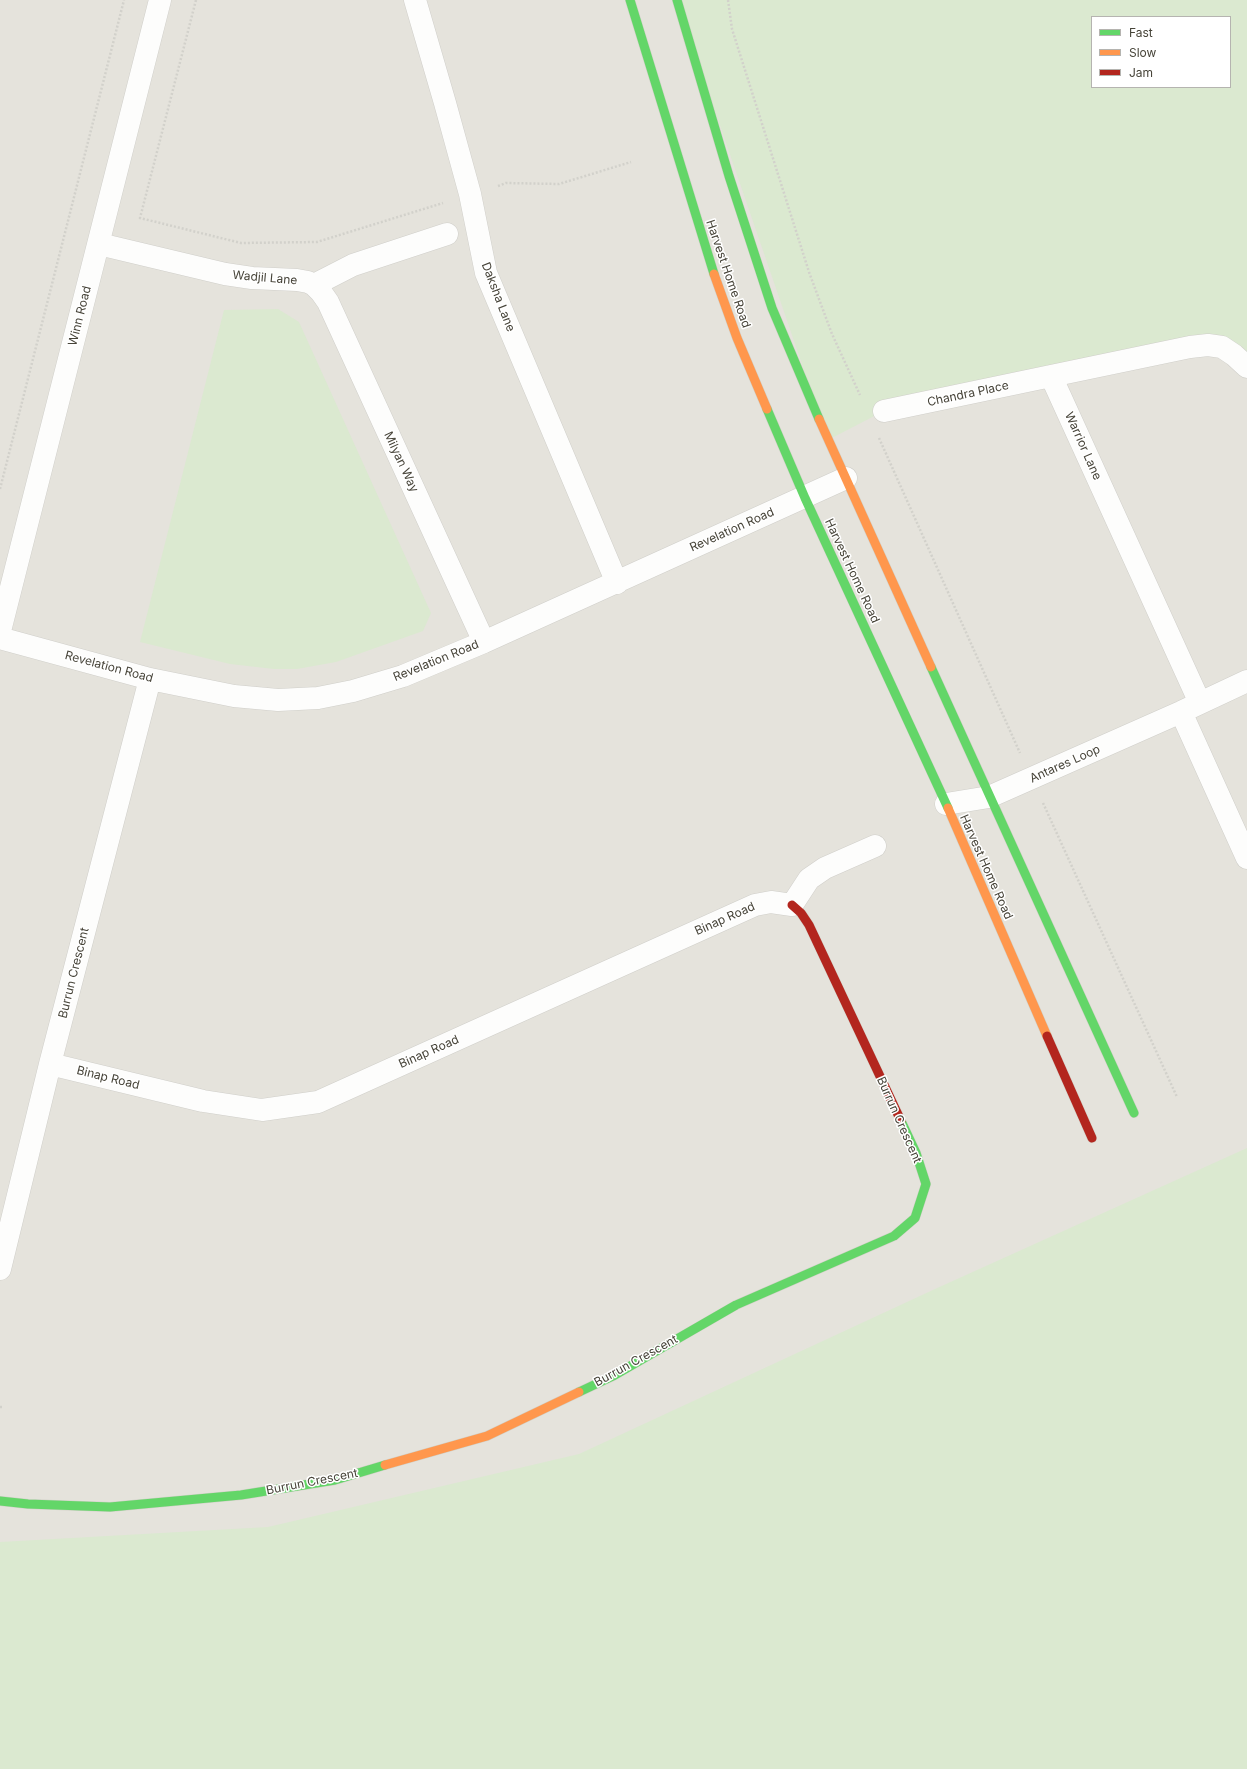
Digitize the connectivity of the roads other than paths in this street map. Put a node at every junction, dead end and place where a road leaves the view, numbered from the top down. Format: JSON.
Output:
{"nodes":[{"id":1,"x":160,"y":0,"type":"edge"},
{"id":2,"x":415,"y":0,"type":"edge"},
{"id":3,"x":630,"y":0,"type":"edge"},
{"id":4,"x":677,"y":0,"type":"edge"},
{"id":5,"x":447,"y":234,"type":"dead end"},
{"id":6,"x":99,"y":244,"type":"junction"},
{"id":7,"x":314,"y":285,"type":"junction"},
{"id":8,"x":1247,"y":367,"type":"edge"},
{"id":9,"x":1051,"y":376,"type":"junction"},
{"id":10,"x":884,"y":411,"type":"dead end"},
{"id":11,"x":846,"y":478,"type":"junction"},
{"id":12,"x":805,"y":498,"type":"junction"},
{"id":13,"x":617,"y":583,"type":"junction"},
{"id":14,"x":0,"y":631,"type":"edge"},
{"id":15,"x":0,"y":638,"type":"edge"},
{"id":16,"x":484,"y":642,"type":"junction"},
{"id":17,"x":150,"y":679,"type":"junction"},
{"id":18,"x":1247,"y":682,"type":"edge"},
{"id":19,"x":1191,"y":708,"type":"junction"},
{"id":20,"x":989,"y":797,"type":"junction"},
{"id":21,"x":946,"y":804,"type":"junction"},
{"id":22,"x":875,"y":846,"type":"dead end"},
{"id":23,"x":1247,"y":858,"type":"edge"},
{"id":24,"x":792,"y":905,"type":"junction"},
{"id":25,"x":50,"y":1064,"type":"junction"},
{"id":26,"x":1134,"y":1113,"type":"dead end"},
{"id":27,"x":1092,"y":1138,"type":"dead end"},
{"id":28,"x":0,"y":1269,"type":"edge"},
{"id":29,"x":0,"y":1501,"type":"edge"}],
"edges":[{"from":1,"to":6,"type":"street","name":"Winn Road"},
{"from":2,"to":13,"type":"street","name":"Daksha Lane"},
{"from":3,"to":12,"type":"street","name":"Harvest Home Road"},
{"from":4,"to":11,"type":"street"},
{"from":5,"to":7,"type":"street","name":"Wadjil Lane"},
{"from":6,"to":7,"type":"street","name":"Wadjil Lane"},
{"from":6,"to":14,"type":"street","name":"Winn Road"},
{"from":7,"to":16,"type":"street","name":"Milyan Way"},
{"from":8,"to":9,"type":"street"},
{"from":9,"to":10,"type":"street","name":"Chandra Place"},
{"from":9,"to":19,"type":"street","name":"Warrior Lane"},
{"from":11,"to":12,"type":"street","name":"Revelation Road"},
{"from":11,"to":20,"type":"street"},
{"from":12,"to":13,"type":"street","name":"Revelation Road"},
{"from":12,"to":21,"type":"street","name":"Harvest Home Road"},
{"from":13,"to":16,"type":"street","name":"Revelation Road"},
{"from":15,"to":17,"type":"street","name":"Revelation Road"},
{"from":16,"to":17,"type":"street","name":"Revelation Road"},
{"from":17,"to":25,"type":"street","name":"Burrun Crescent"},
{"from":18,"to":19,"type":"street","name":"Antares Loop"},
{"from":19,"to":20,"type":"street","name":"Antares Loop"},
{"from":19,"to":23,"type":"street"},
{"from":20,"to":21,"type":"street","name":"Antares Loop"},
{"from":20,"to":26,"type":"street"},
{"from":21,"to":27,"type":"street","name":"Harvest Home Road"},
{"from":22,"to":24,"type":"street"},
{"from":24,"to":25,"type":"street","name":"Binap Road"},
{"from":24,"to":29,"type":"street","name":"Burrun Crescent"},
{"from":25,"to":28,"type":"street","name":"Burrun Crescent"}]}
